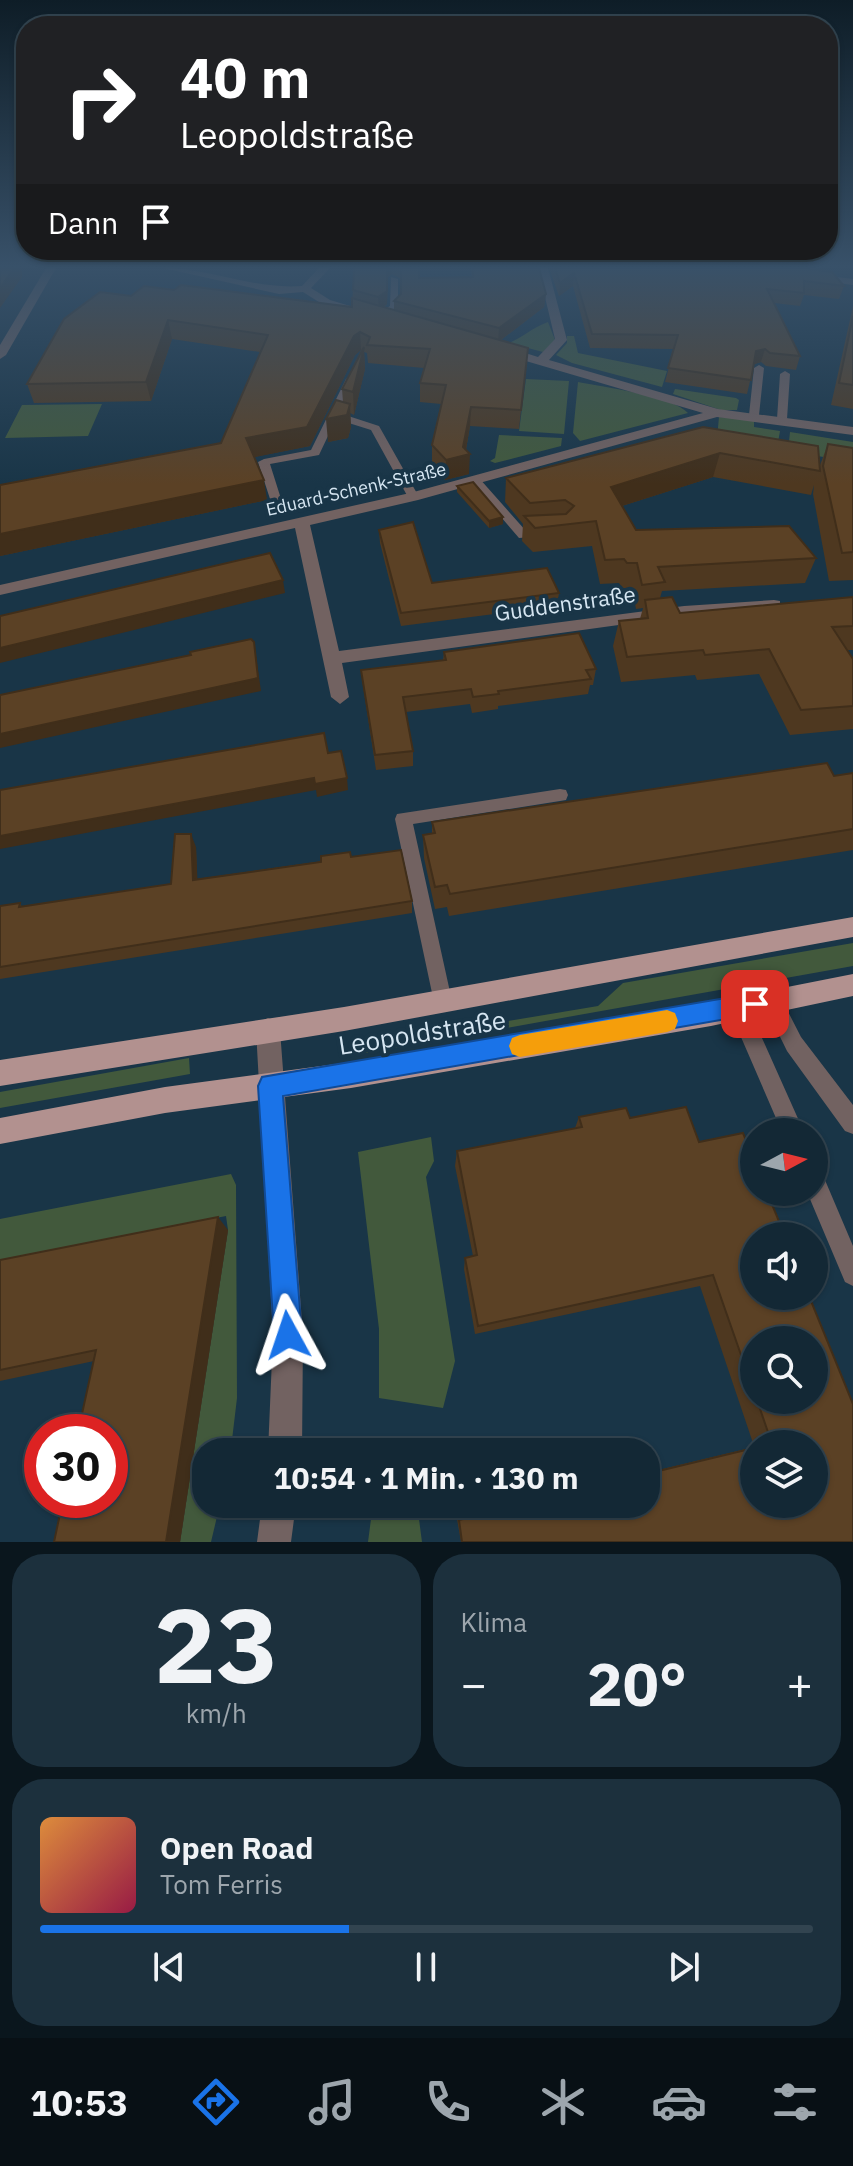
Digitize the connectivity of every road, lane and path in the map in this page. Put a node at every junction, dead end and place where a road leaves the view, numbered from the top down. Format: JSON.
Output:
{"nodes":[{"id":1,"x":561,"y":340,"type":"edge"},
{"id":2,"x":496,"y":348,"type":"edge"},
{"id":3,"x":541,"y":361,"type":"junction"},
{"id":4,"x":357,"y":368,"type":"edge"},
{"id":5,"x":759,"y":368,"type":"edge"},
{"id":6,"x":785,"y":374,"type":"edge"},
{"id":7,"x":717,"y":413,"type":"junction"},
{"id":8,"x":333,"y":415,"type":"junction"},
{"id":9,"x":754,"y":415,"type":"junction"},
{"id":10,"x":782,"y":419,"type":"junction"},
{"id":11,"x":853,"y":431,"type":"edge"},
{"id":12,"x":475,"y":480,"type":"junction"},
{"id":13,"x":413,"y":497,"type":"junction"},
{"id":14,"x":276,"y":502,"type":"dead end"},
{"id":15,"x":302,"y":523,"type":"junction"},
{"id":16,"x":549,"y":532,"type":"edge"},
{"id":17,"x":0,"y":590,"type":"edge"},
{"id":18,"x":799,"y":604,"type":"edge"},
{"id":19,"x":332,"y":658,"type":"junction"},
{"id":20,"x":340,"y":697,"type":"dead end"},
{"id":21,"x":560,"y":795,"type":"dead end"},
{"id":22,"x":853,"y":927,"type":"edge"},
{"id":23,"x":853,"y":985,"type":"edge"},
{"id":24,"x":772,"y":1000,"type":"junction"},
{"id":25,"x":442,"y":1001,"type":"junction"},
{"id":26,"x":738,"y":1007,"type":"junction"},
{"id":27,"x":268,"y":1030,"type":"junction"},
{"id":28,"x":0,"y":1073,"type":"edge"},
{"id":29,"x":270,"y":1086,"type":"junction"},
{"id":30,"x":787,"y":1118,"type":"edge"},
{"id":31,"x":853,"y":1123,"type":"edge"},
{"id":32,"x":0,"y":1131,"type":"edge"},
{"id":33,"x":824,"y":1206,"type":"edge"},
{"id":34,"x":853,"y":1274,"type":"edge"},
{"id":35,"x":285,"y":1438,"type":"edge"},
{"id":36,"x":277,"y":1518,"type":"edge"},
{"id":37,"x":274,"y":1542,"type":"edge"}],
"edges":[{"from":1,"to":3,"type":"street"},
{"from":2,"to":3,"type":"street"},
{"from":3,"to":7,"type":"street"},
{"from":4,"to":8,"type":"lane"},
{"from":5,"to":9,"type":"lane"},
{"from":6,"to":10,"type":"lane"},
{"from":7,"to":9,"type":"street"},
{"from":7,"to":12,"type":"street","name":"Eduard-Schenk-Straße"},
{"from":8,"to":13,"type":"lane"},
{"from":8,"to":14,"type":"lane"},
{"from":9,"to":10,"type":"street"},
{"from":10,"to":11,"type":"street"},
{"from":12,"to":13,"type":"street","name":"Eduard-Schenk-Straße"},
{"from":12,"to":16,"type":"lane"},
{"from":13,"to":15,"type":"street","name":"Eduard-Schenk-Straße"},
{"from":15,"to":17,"type":"street","name":"Eduard-Schenk-Straße"},
{"from":15,"to":19,"type":"street"},
{"from":18,"to":19,"type":"street","name":"Guddenstraße"},
{"from":19,"to":20,"type":"street"},
{"from":21,"to":25,"type":"lane"},
{"from":22,"to":25,"type":"main road","name":"Leopoldstraße"},
{"from":23,"to":24,"type":"main road","name":"Leopoldstraße"},
{"from":24,"to":26,"type":"main road","name":"Leopoldstraße"},
{"from":24,"to":31,"type":"lane"},
{"from":25,"to":27,"type":"main road","name":"Leopoldstraße"},
{"from":26,"to":29,"type":"main road","name":"Leopoldstraße"},
{"from":26,"to":30,"type":"lane"},
{"from":27,"to":28,"type":"main road","name":"Leopoldstraße"},
{"from":27,"to":29,"type":"street"},
{"from":29,"to":32,"type":"main road","name":"Leopoldstraße"},
{"from":29,"to":35,"type":"street"},
{"from":33,"to":34,"type":"lane"},
{"from":36,"to":37,"type":"street"}]}
